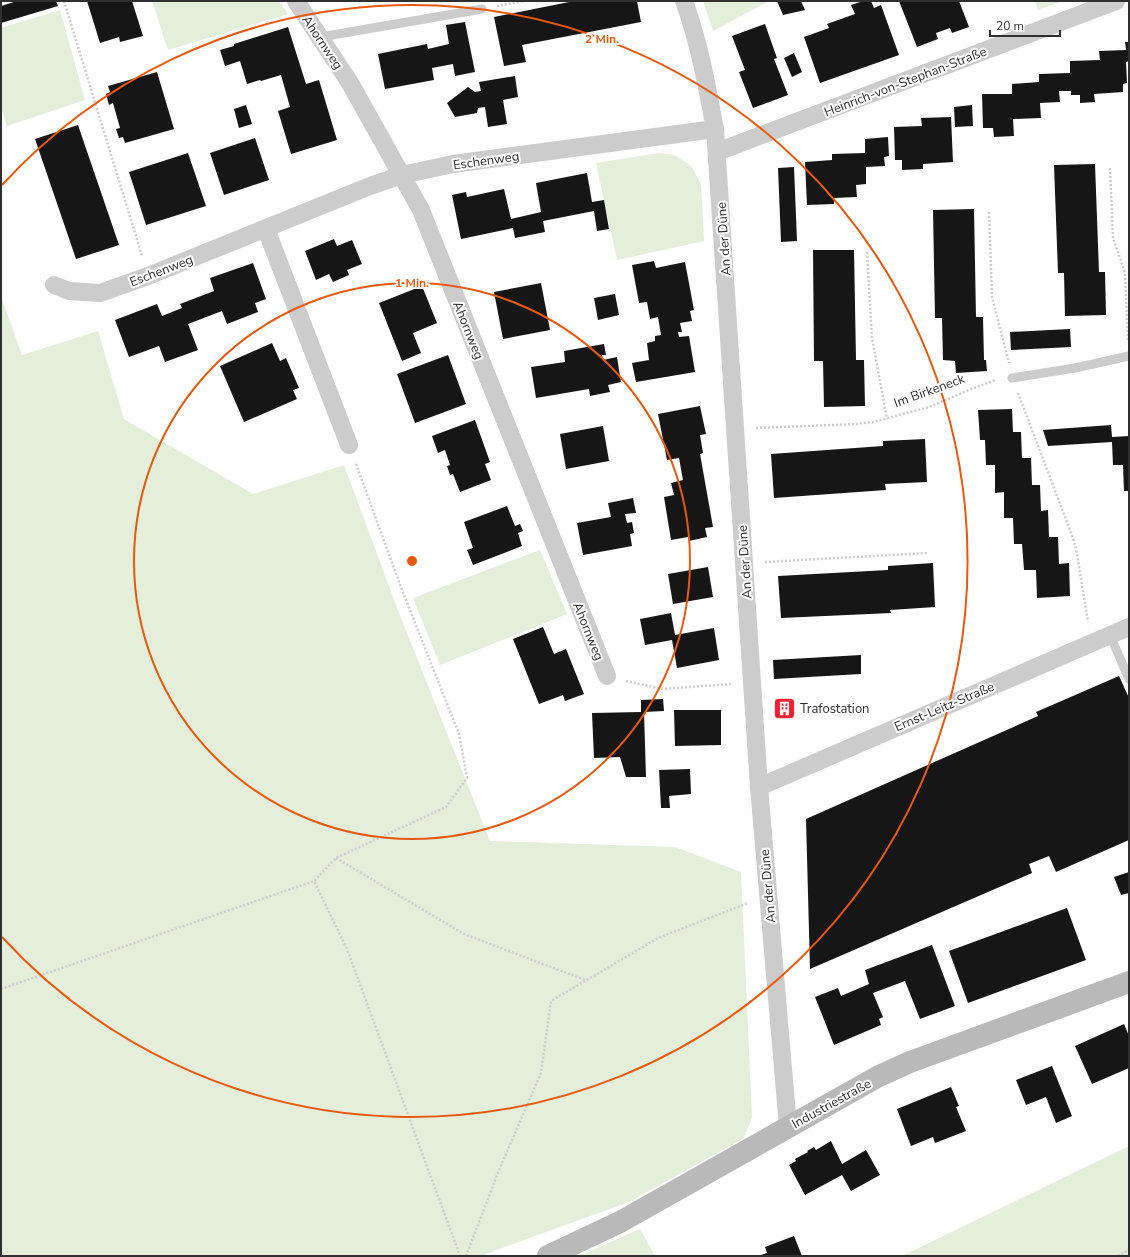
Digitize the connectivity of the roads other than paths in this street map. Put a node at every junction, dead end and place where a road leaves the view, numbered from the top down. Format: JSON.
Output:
{"nodes":[{"id":1,"x":296,"y":1,"type":"edge"},
{"id":2,"x":684,"y":1,"type":"edge"},
{"id":3,"x":1116,"y":1,"type":"edge"},
{"id":4,"x":482,"y":9,"type":"road end"},
{"id":5,"x":321,"y":37,"type":"junction"},
{"id":6,"x":715,"y":129,"type":"junction"},
{"id":7,"x":717,"y":152,"type":"junction"},
{"id":8,"x":402,"y":175,"type":"junction"},
{"id":9,"x":266,"y":229,"type":"junction"},
{"id":10,"x":54,"y":285,"type":"dead end"},
{"id":11,"x":1129,"y":356,"type":"edge"},
{"id":12,"x":1012,"y":378,"type":"road end"},
{"id":13,"x":349,"y":445,"type":"road end"},
{"id":14,"x":1129,"y":626,"type":"edge"},
{"id":15,"x":1110,"y":634,"type":"junction"},
{"id":16,"x":607,"y":676,"type":"road end"},
{"id":17,"x":1129,"y":679,"type":"edge"},
{"id":18,"x":759,"y":787,"type":"junction"},
{"id":19,"x":1129,"y":982,"type":"edge"},
{"id":20,"x":788,"y":1127,"type":"junction"},
{"id":21,"x":548,"y":1256,"type":"edge"}],
"edges":[{"from":1,"to":5,"type":"street","name":"Ahornweg"},
{"from":2,"to":6,"type":"street","name":"An der Düne"},
{"from":3,"to":7,"type":"street","name":"Heinrich-von-Stephan-Straße"},
{"from":4,"to":5,"type":"lane"},
{"from":5,"to":8,"type":"street","name":"Ahornweg"},
{"from":6,"to":7,"type":"street","name":"An der Düne"},
{"from":6,"to":8,"type":"street","name":"Eschenweg"},
{"from":7,"to":18,"type":"street","name":"An der Düne"},
{"from":8,"to":9,"type":"street","name":"Eschenweg"},
{"from":8,"to":16,"type":"street","name":"Ahornweg"},
{"from":9,"to":10,"type":"street","name":"Eschenweg"},
{"from":9,"to":13,"type":"street"},
{"from":11,"to":12,"type":"lane"},
{"from":14,"to":15,"type":"street","name":"Ernst-Leitz-Straße"},
{"from":15,"to":17,"type":"lane"},
{"from":15,"to":18,"type":"street","name":"Ernst-Leitz-Straße"},
{"from":18,"to":20,"type":"street","name":"An der Düne"},
{"from":19,"to":20,"type":"street","name":"Industriestraße"},
{"from":20,"to":21,"type":"street","name":"Industriestraße"}]}
